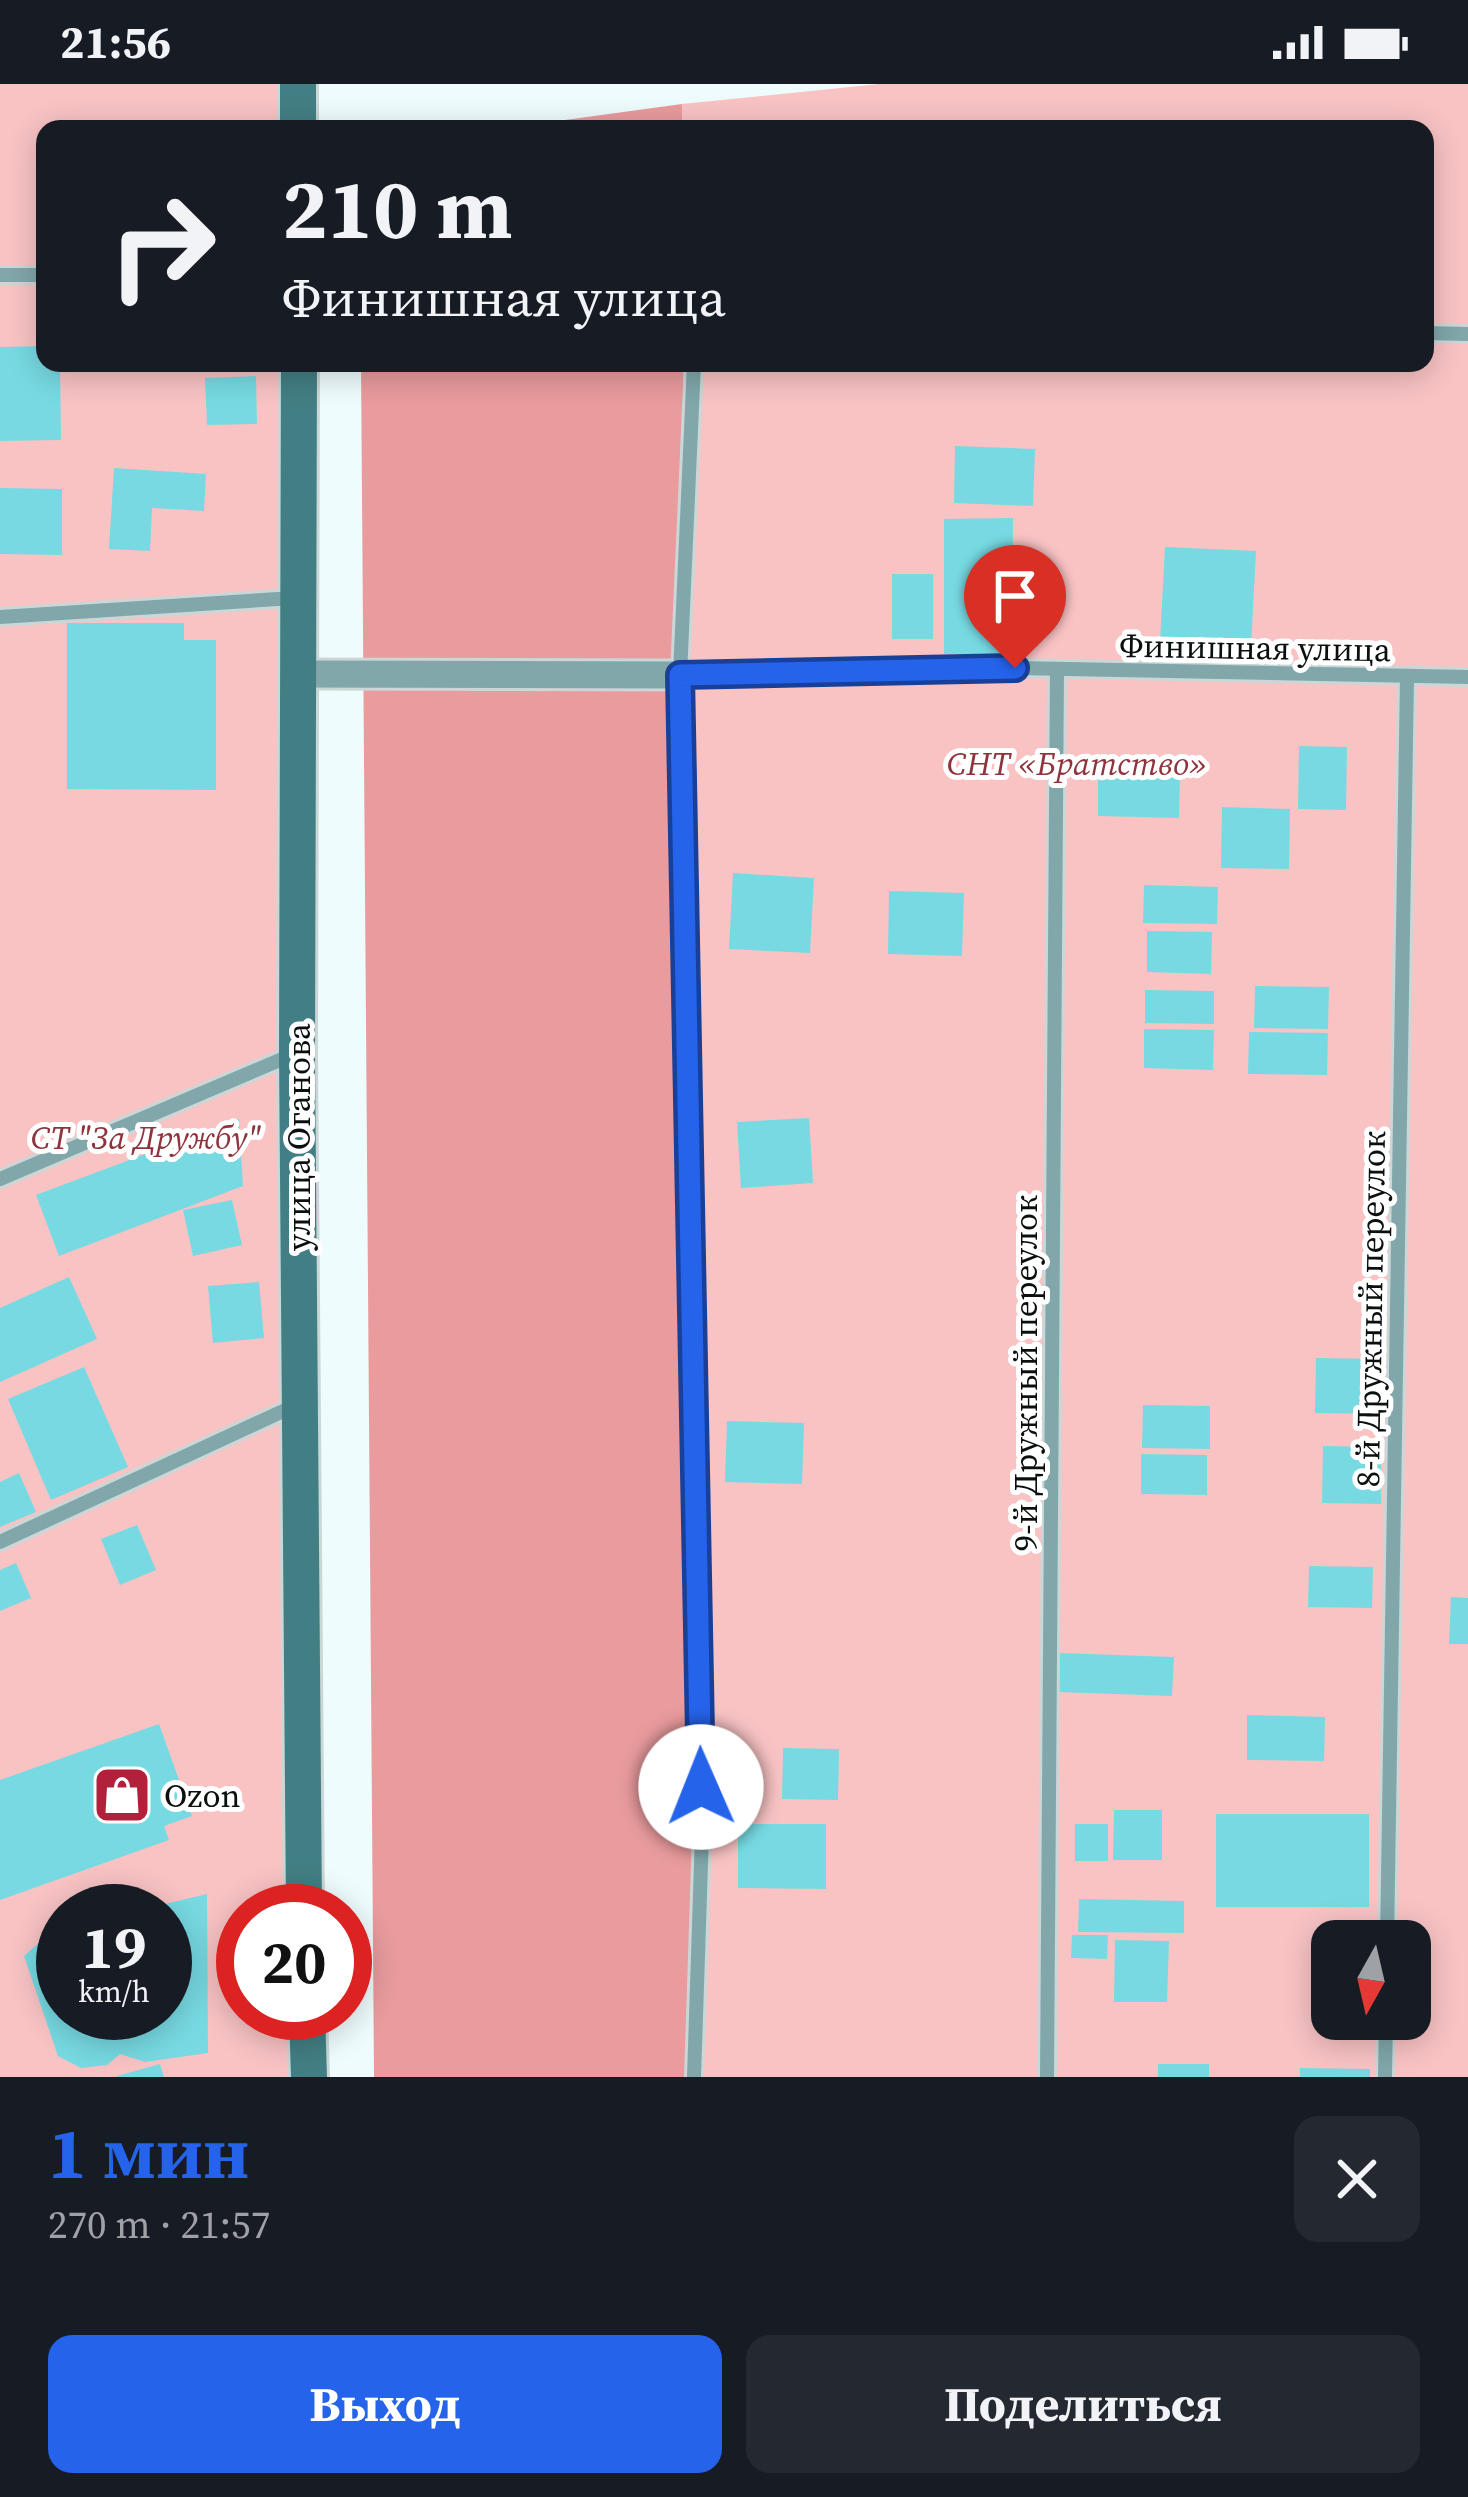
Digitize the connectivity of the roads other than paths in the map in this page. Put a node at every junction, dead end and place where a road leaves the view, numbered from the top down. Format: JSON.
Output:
{"nodes":[{"id":1,"x":298,"y":84,"type":"edge"},
{"id":2,"x":298,"y":120,"type":"edge"},
{"id":3,"x":0,"y":275,"type":"edge"},
{"id":4,"x":36,"y":275,"type":"edge"},
{"id":5,"x":1434,"y":333,"type":"edge"},
{"id":6,"x":1468,"y":334,"type":"edge"},
{"id":7,"x":298,"y":372,"type":"edge"},
{"id":8,"x":694,"y":372,"type":"edge"},
{"id":9,"x":299,"y":598,"type":"junction"},
{"id":10,"x":0,"y":616,"type":"edge"},
{"id":11,"x":1057,"y":669,"type":"junction"},
{"id":12,"x":299,"y":674,"type":"junction"},
{"id":13,"x":680,"y":675,"type":"junction"},
{"id":14,"x":1408,"y":677,"type":"junction"},
{"id":15,"x":1468,"y":677,"type":"edge"},
{"id":16,"x":297,"y":1053,"type":"junction"},
{"id":17,"x":0,"y":1179,"type":"edge"},
{"id":18,"x":299,"y":1404,"type":"junction"},
{"id":19,"x":0,"y":1542,"type":"edge"},
{"id":20,"x":304,"y":1884,"type":"edge"},
{"id":21,"x":1388,"y":1920,"type":"edge"},
{"id":22,"x":308,"y":2040,"type":"edge"},
{"id":23,"x":1386,"y":2040,"type":"edge"},
{"id":24,"x":309,"y":2077,"type":"edge"},
{"id":25,"x":694,"y":2077,"type":"edge"},
{"id":26,"x":1047,"y":2077,"type":"edge"},
{"id":27,"x":1385,"y":2077,"type":"edge"}],
"edges":[{"from":1,"to":2,"type":"main road"},
{"from":3,"to":4,"type":"lane"},
{"from":5,"to":6,"type":"lane"},
{"from":7,"to":9,"type":"main road","name":"улица Оганова"},
{"from":8,"to":13,"type":"lane"},
{"from":9,"to":10,"type":"lane"},
{"from":9,"to":12,"type":"main road","name":"улица Оганова"},
{"from":11,"to":13,"type":"lane","name":"Финишная улица"},
{"from":11,"to":14,"type":"lane","name":"Финишная улица"},
{"from":11,"to":26,"type":"lane","name":"9-й Дружный переулок"},
{"from":12,"to":13,"type":"street"},
{"from":12,"to":16,"type":"main road","name":"улица Оганова"},
{"from":13,"to":25,"type":"lane"},
{"from":14,"to":15,"type":"lane","name":"Финишная улица"},
{"from":14,"to":21,"type":"lane","name":"8-й Дружный переулок"},
{"from":16,"to":17,"type":"lane"},
{"from":16,"to":18,"type":"main road","name":"улица Оганова"},
{"from":18,"to":19,"type":"lane"},
{"from":18,"to":20,"type":"main road","name":"улица Оганова"},
{"from":22,"to":24,"type":"main road"},
{"from":23,"to":27,"type":"lane"}]}
